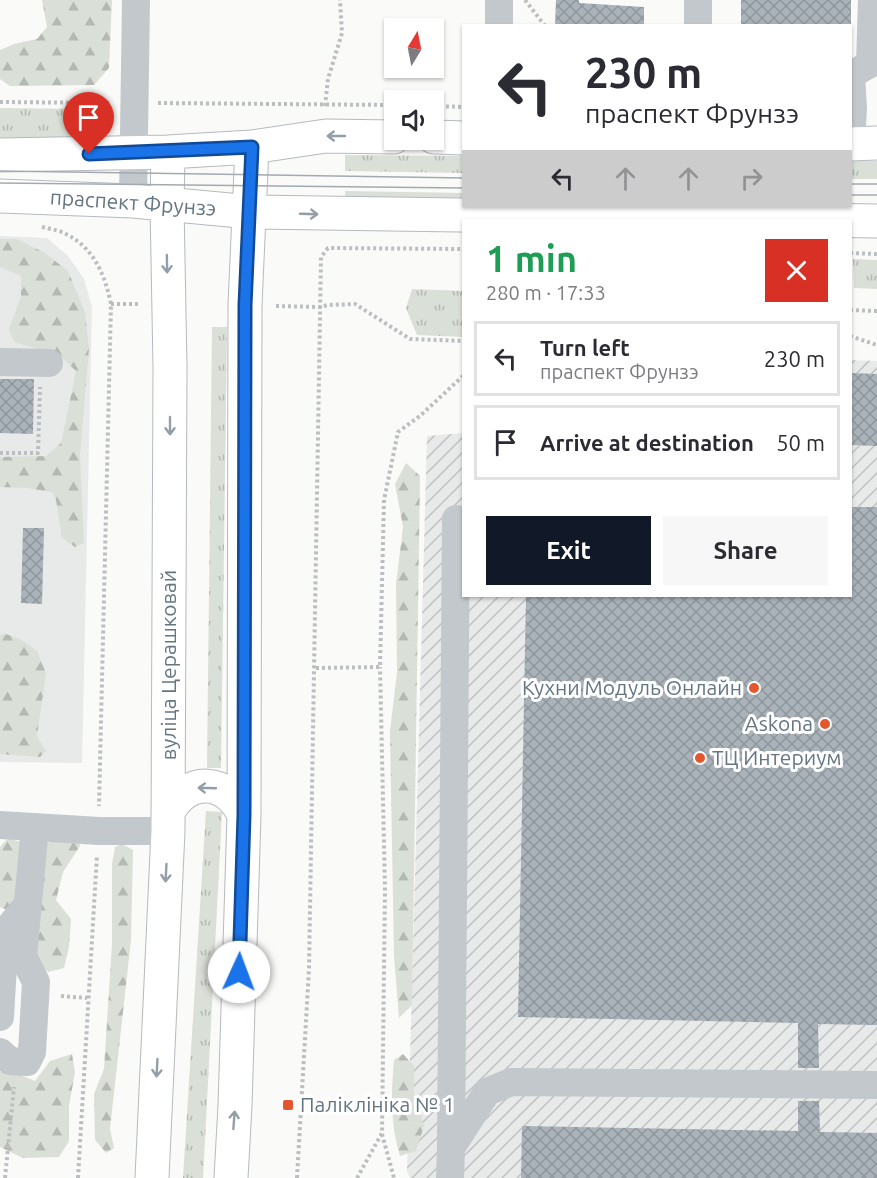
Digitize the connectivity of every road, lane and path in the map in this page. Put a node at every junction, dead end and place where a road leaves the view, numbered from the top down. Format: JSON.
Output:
{"nodes":[{"id":1,"x":136,"y":0,"type":"edge"},
{"id":2,"x":340,"y":0,"type":"edge"},
{"id":3,"x":499,"y":0,"type":"edge"},
{"id":4,"x":525,"y":0,"type":"edge"},
{"id":5,"x":698,"y":0,"type":"edge"},
{"id":6,"x":872,"y":0,"type":"edge"},
{"id":7,"x":499,"y":24,"type":"edge"},
{"id":8,"x":543,"y":24,"type":"edge"},
{"id":9,"x":698,"y":24,"type":"edge"},
{"id":10,"x":852,"y":74,"type":"edge"},
{"id":11,"x":852,"y":92,"type":"edge"},
{"id":12,"x":384,"y":105,"type":"edge"},
{"id":13,"x":444,"y":106,"type":"edge"},
{"id":14,"x":462,"y":107,"type":"edge"},
{"id":15,"x":384,"y":137,"type":"edge"},
{"id":16,"x":444,"y":137,"type":"edge"},
{"id":17,"x":462,"y":138,"type":"edge"},
{"id":18,"x":860,"y":144,"type":"edge"},
{"id":19,"x":252,"y":147,"type":"junction"},
{"id":20,"x":168,"y":152,"type":"junction"},
{"id":21,"x":133,"y":153,"type":"junction"},
{"id":22,"x":0,"y":155,"type":"edge"},
{"id":23,"x":0,"y":196,"type":"edge"},
{"id":24,"x":133,"y":201,"type":"junction"},
{"id":25,"x":167,"y":205,"type":"junction"},
{"id":26,"x":251,"y":212,"type":"junction"},
{"id":27,"x":738,"y":219,"type":"edge"},
{"id":28,"x":852,"y":221,"type":"edge"},
{"id":29,"x":877,"y":221,"type":"edge"},
{"id":30,"x":36,"y":226,"type":"dead end"},
{"id":31,"x":327,"y":240,"type":"dead end"},
{"id":32,"x":328,"y":248,"type":"junction"},
{"id":33,"x":462,"y":249,"type":"edge"},
{"id":34,"x":852,"y":253,"type":"edge"},
{"id":35,"x":877,"y":254,"type":"edge"},
{"id":36,"x":111,"y":304,"type":"junction"},
{"id":37,"x":138,"y":304,"type":"dead end"},
{"id":38,"x":276,"y":306,"type":"dead end"},
{"id":39,"x":320,"y":307,"type":"junction"},
{"id":40,"x":852,"y":310,"type":"edge"},
{"id":41,"x":877,"y":311,"type":"edge"},
{"id":42,"x":852,"y":337,"type":"edge"},
{"id":43,"x":462,"y":341,"type":"edge"},
{"id":44,"x":877,"y":345,"type":"edge"},
{"id":45,"x":0,"y":362,"type":"edge"},
{"id":46,"x":45,"y":373,"type":"joint"},
{"id":47,"x":462,"y":377,"type":"edge"},
{"id":48,"x":0,"y":453,"type":"edge"},
{"id":49,"x":456,"y":519,"type":"dead end"},
{"id":50,"x":380,"y":667,"type":"junction"},
{"id":51,"x":316,"y":668,"type":"junction"},
{"id":52,"x":244,"y":815,"type":"junction"},
{"id":53,"x":168,"y":821,"type":"junction"},
{"id":54,"x":0,"y":825,"type":"edge"},
{"id":55,"x":35,"y":827,"type":"junction"},
{"id":56,"x":99,"y":831,"type":"junction"},
{"id":57,"x":28,"y":904,"type":"junction"},
{"id":58,"x":60,"y":996,"type":"dead end"},
{"id":59,"x":87,"y":998,"type":"junction"},
{"id":60,"x":0,"y":1017,"type":"edge"},
{"id":61,"x":0,"y":1052,"type":"edge"},
{"id":62,"x":877,"y":1085,"type":"edge"},
{"id":63,"x":382,"y":1133,"type":"junction"},
{"id":64,"x":451,"y":1148,"type":"junction"},
{"id":65,"x":78,"y":1178,"type":"edge"},
{"id":66,"x":152,"y":1178,"type":"edge"},
{"id":67,"x":231,"y":1178,"type":"edge"},
{"id":68,"x":297,"y":1178,"type":"edge"},
{"id":69,"x":357,"y":1178,"type":"edge"},
{"id":70,"x":394,"y":1178,"type":"edge"},
{"id":71,"x":450,"y":1178,"type":"edge"}],
"edges":[{"from":1,"to":21,"type":"lane"},
{"from":2,"to":12,"type":"path"},
{"from":3,"to":7,"type":"lane"},
{"from":4,"to":8,"type":"path"},
{"from":5,"to":9,"type":"lane"},
{"from":6,"to":10,"type":"lane"},
{"from":11,"to":18,"type":"lane"},
{"from":13,"to":14,"type":"path"},
{"from":15,"to":19,"type":"main road","name":"праспект Фрунзэ","one_way":true},
{"from":16,"to":17,"type":"main road"},
{"from":19,"to":20,"type":"main road","name":"праспект Фрунзэ"},
{"from":19,"to":26,"type":"main road"},
{"from":20,"to":21,"type":"main road","name":"праспект Фрунзэ"},
{"from":20,"to":25,"type":"main road","name":"вуліца Церашковай"},
{"from":21,"to":22,"type":"main road","name":"праспект Фрунзэ"},
{"from":21,"to":24,"type":"lane"},
{"from":23,"to":24,"type":"main road","name":"праспект Фрунзэ"},
{"from":24,"to":25,"type":"main road","name":"праспект Фрунзэ"},
{"from":25,"to":26,"type":"main road","name":"праспект Фрунзэ"},
{"from":25,"to":53,"type":"main road","name":"вуліца Церашковай","one_way":true},
{"from":26,"to":27,"type":"main road","name":"праспект Фрунзэ","one_way":true},
{"from":26,"to":52,"type":"main road"},
{"from":28,"to":29,"type":"main road","name":"праспект Фрунзэ","one_way":true},
{"from":30,"to":36,"type":"path"},
{"from":31,"to":32,"type":"path"},
{"from":32,"to":33,"type":"path"},
{"from":32,"to":39,"type":"path"},
{"from":34,"to":35,"type":"path"},
{"from":36,"to":37,"type":"path"},
{"from":36,"to":56,"type":"path"},
{"from":38,"to":39,"type":"path"},
{"from":39,"to":43,"type":"path"},
{"from":39,"to":51,"type":"path"},
{"from":40,"to":41,"type":"path"},
{"from":42,"to":44,"type":"path"},
{"from":45,"to":46,"type":"lane"},
{"from":46,"to":48,"type":"path"},
{"from":47,"to":50,"type":"path"},
{"from":49,"to":64,"type":"lane"},
{"from":50,"to":51,"type":"path"},
{"from":50,"to":63,"type":"path"},
{"from":51,"to":68,"type":"path"},
{"from":52,"to":53,"type":"main road","one_way":true},
{"from":67,"to":52,"type":"main road","one_way":true},
{"from":53,"to":56,"type":"lane"},
{"from":53,"to":66,"type":"main road","name":"вуліца Церашковай","one_way":true},
{"from":54,"to":55,"type":"lane"},
{"from":55,"to":56,"type":"lane"},
{"from":55,"to":57,"type":"lane"},
{"from":56,"to":59,"type":"path"},
{"from":57,"to":60,"type":"lane"},
{"from":57,"to":61,"type":"lane"},
{"from":58,"to":59,"type":"path"},
{"from":59,"to":65,"type":"path"},
{"from":62,"to":64,"type":"lane"},
{"from":63,"to":69,"type":"path"},
{"from":63,"to":70,"type":"path"},
{"from":64,"to":71,"type":"lane"}]}
